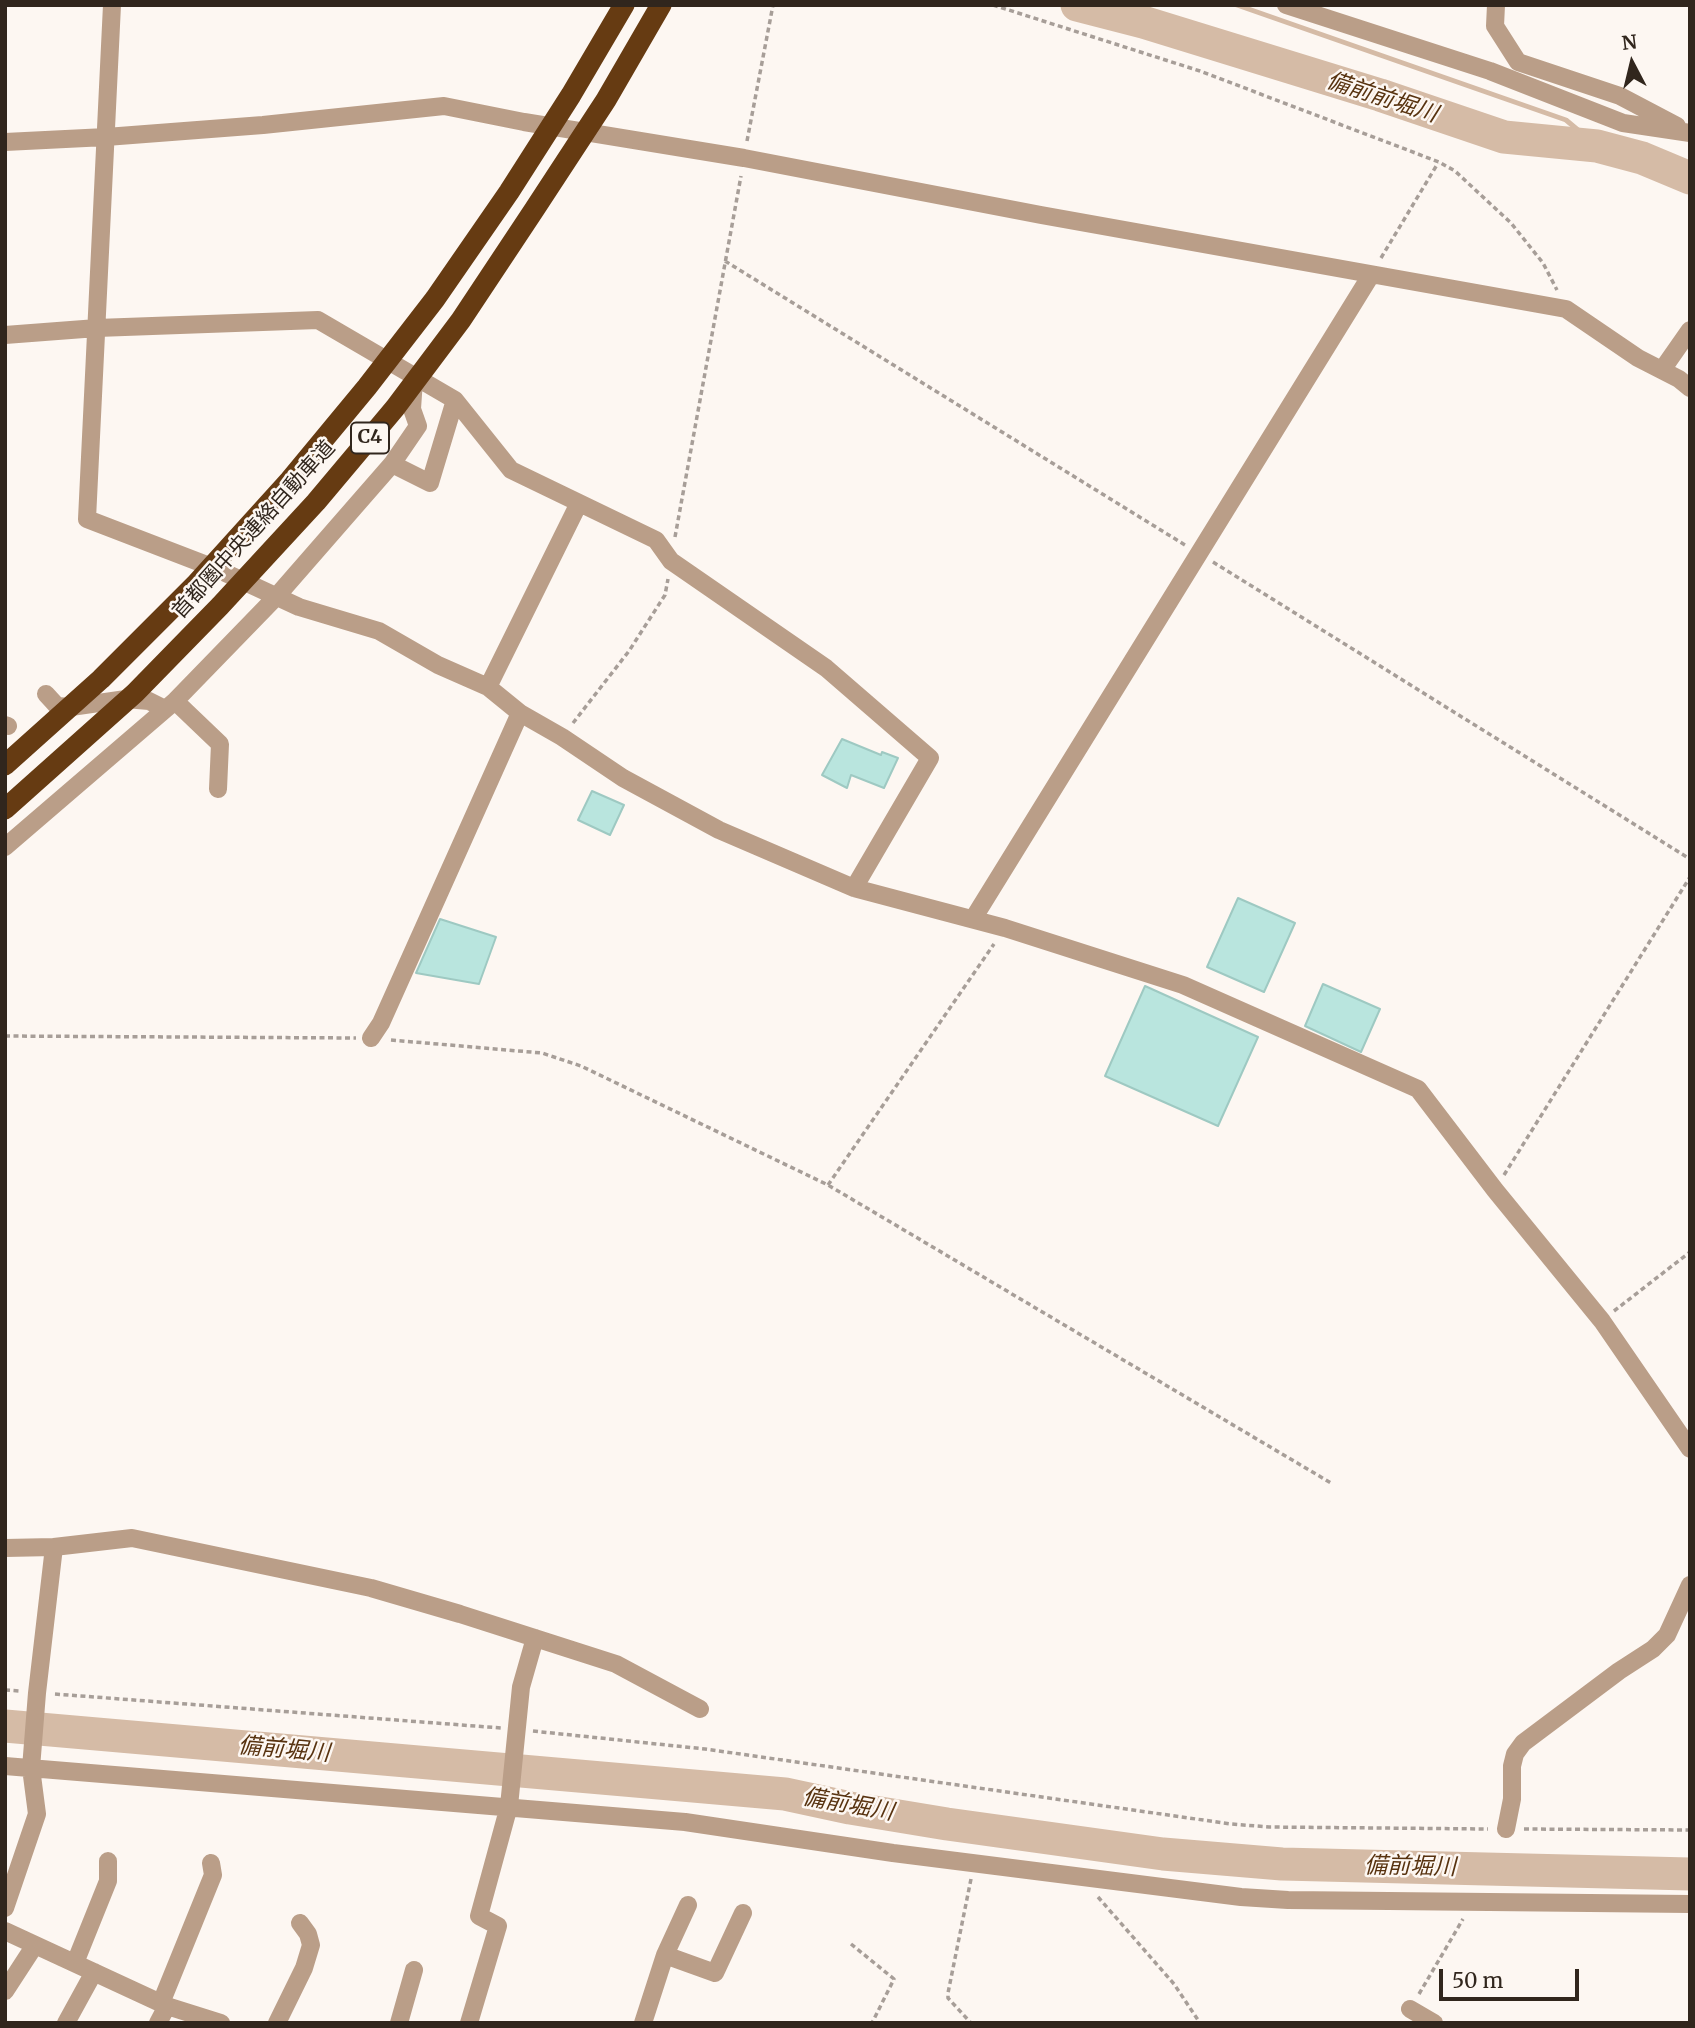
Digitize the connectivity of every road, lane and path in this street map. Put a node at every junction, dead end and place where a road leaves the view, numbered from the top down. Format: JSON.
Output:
{"nodes":[{"id":1,"x":112,"y":5,"type":"edge"},
{"id":2,"x":624,"y":5,"type":"edge"},
{"id":3,"x":661,"y":5,"type":"edge"},
{"id":4,"x":773,"y":5,"type":"edge"},
{"id":5,"x":993,"y":5,"type":"edge"},
{"id":6,"x":1286,"y":5,"type":"edge"},
{"id":7,"x":1496,"y":5,"type":"edge"},
{"id":8,"x":1690,"y":133,"type":"edge"},
{"id":9,"x":106,"y":137,"type":"junction"},
{"id":10,"x":5,"y":142,"type":"edge"},
{"id":11,"x":744,"y":158,"type":"junction"},
{"id":12,"x":1439,"y":162,"type":"junction"},
{"id":13,"x":1371,"y":275,"type":"junction"},
{"id":14,"x":1566,"y":309,"type":"junction"},
{"id":15,"x":97,"y":328,"type":"junction"},
{"id":16,"x":1690,"y":330,"type":"edge"},
{"id":17,"x":5,"y":335,"type":"edge"},
{"id":18,"x":1662,"y":370,"type":"junction"},
{"id":19,"x":414,"y":376,"type":"junction"},
{"id":20,"x":1690,"y":388,"type":"edge"},
{"id":21,"x":454,"y":400,"type":"junction"},
{"id":22,"x":392,"y":464,"type":"junction"},
{"id":23,"x":579,"y":503,"type":"junction"},
{"id":24,"x":671,"y":561,"type":"junction"},
{"id":25,"x":276,"y":597,"type":"junction"},
{"id":26,"x":488,"y":687,"type":"junction"},
{"id":27,"x":46,"y":694,"type":"dead end"},
{"id":28,"x":170,"y":705,"type":"junction"},
{"id":29,"x":520,"y":713,"type":"junction"},
{"id":30,"x":562,"y":737,"type":"junction"},
{"id":31,"x":5,"y":765,"type":"edge"},
{"id":32,"x":218,"y":789,"type":"dead end"},
{"id":33,"x":5,"y":809,"type":"edge"},
{"id":34,"x":5,"y":847,"type":"edge"},
{"id":35,"x":1690,"y":877,"type":"edge"},
{"id":36,"x":854,"y":888,"type":"junction"},
{"id":37,"x":973,"y":919,"type":"junction"},
{"id":38,"x":1005,"y":928,"type":"junction"},
{"id":39,"x":5,"y":1036,"type":"edge"},
{"id":40,"x":371,"y":1038,"type":"junction"},
{"id":41,"x":828,"y":1185,"type":"junction"},
{"id":42,"x":1494,"y":1190,"type":"junction"},
{"id":43,"x":1690,"y":1252,"type":"edge"},
{"id":44,"x":1602,"y":1321,"type":"junction"},
{"id":45,"x":1690,"y":1450,"type":"edge"},
{"id":46,"x":1331,"y":1483,"type":"dead end"},
{"id":47,"x":54,"y":1546,"type":"junction"},
{"id":48,"x":5,"y":1548,"type":"edge"},
{"id":49,"x":1690,"y":1585,"type":"edge"},
{"id":50,"x":535,"y":1638,"type":"junction"},
{"id":51,"x":5,"y":1690,"type":"edge"},
{"id":52,"x":37,"y":1693,"type":"junction"},
{"id":53,"x":701,"y":1709,"type":"dead end"},
{"id":54,"x":516,"y":1729,"type":"junction"},
{"id":55,"x":5,"y":1766,"type":"edge"},
{"id":56,"x":31,"y":1768,"type":"junction"},
{"id":57,"x":509,"y":1806,"type":"junction"},
{"id":58,"x":1506,"y":1829,"type":"junction"},
{"id":59,"x":1690,"y":1830,"type":"edge"},
{"id":60,"x":108,"y":1861,"type":"dead end"},
{"id":61,"x":211,"y":1863,"type":"dead end"},
{"id":62,"x":988,"y":1865,"type":"junction"},
{"id":63,"x":1096,"y":1895,"type":"dead end"},
{"id":64,"x":1690,"y":1904,"type":"edge"},
{"id":65,"x":688,"y":1905,"type":"dead end"},
{"id":66,"x":5,"y":1908,"type":"edge"},
{"id":67,"x":743,"y":1913,"type":"dead end"},
{"id":68,"x":1464,"y":1918,"type":"dead end"},
{"id":69,"x":300,"y":1923,"type":"dead end"},
{"id":70,"x":5,"y":1931,"type":"edge"},
{"id":71,"x":851,"y":1944,"type":"dead end"},
{"id":72,"x":35,"y":1945,"type":"junction"},
{"id":73,"x":665,"y":1955,"type":"junction"},
{"id":74,"x":75,"y":1963,"type":"junction"},
{"id":75,"x":414,"y":1970,"type":"dead end"},
{"id":76,"x":94,"y":1972,"type":"junction"},
{"id":77,"x":5,"y":1991,"type":"edge"},
{"id":78,"x":164,"y":2004,"type":"junction"},
{"id":79,"x":1410,"y":2009,"type":"joint"},
{"id":80,"x":66,"y":2023,"type":"edge"},
{"id":81,"x":158,"y":2023,"type":"edge"},
{"id":82,"x":221,"y":2023,"type":"edge"},
{"id":83,"x":277,"y":2023,"type":"edge"},
{"id":84,"x":399,"y":2023,"type":"edge"},
{"id":85,"x":469,"y":2023,"type":"edge"},
{"id":86,"x":643,"y":2023,"type":"edge"},
{"id":87,"x":872,"y":2023,"type":"edge"},
{"id":88,"x":971,"y":2023,"type":"edge"},
{"id":89,"x":1200,"y":2023,"type":"edge"},
{"id":90,"x":1434,"y":2023,"type":"edge"}],
"edges":[{"from":1,"to":9,"type":"street"},
{"from":2,"to":31,"type":"highway","name":"首都圏中央連絡自動車道","number":"C4","bridge":true},
{"from":3,"to":33,"type":"highway","name":"首都圏中央連絡自動車道","number":"C4","bridge":true},
{"from":4,"to":11,"type":"path"},
{"from":5,"to":12,"type":"path"},
{"from":6,"to":8,"type":"street"},
{"from":7,"to":8,"type":"street"},
{"from":9,"to":10,"type":"street"},
{"from":9,"to":11,"type":"street"},
{"from":9,"to":15,"type":"street"},
{"from":11,"to":13,"type":"street"},
{"from":11,"to":24,"type":"path"},
{"from":12,"to":13,"type":"path"},
{"from":12,"to":14,"type":"path"},
{"from":13,"to":14,"type":"street"},
{"from":13,"to":37,"type":"street"},
{"from":14,"to":18,"type":"street"},
{"from":15,"to":17,"type":"street"},
{"from":15,"to":19,"type":"street"},
{"from":15,"to":25,"type":"street"},
{"from":16,"to":18,"type":"street"},
{"from":18,"to":20,"type":"street"},
{"from":19,"to":21,"type":"street"},
{"from":19,"to":22,"type":"street"},
{"from":21,"to":22,"type":"street"},
{"from":21,"to":23,"type":"street"},
{"from":22,"to":25,"type":"street"},
{"from":23,"to":24,"type":"street"},
{"from":23,"to":26,"type":"street"},
{"from":24,"to":30,"type":"path"},
{"from":24,"to":36,"type":"street"},
{"from":25,"to":26,"type":"street"},
{"from":25,"to":28,"type":"street"},
{"from":26,"to":29,"type":"street"},
{"from":27,"to":28,"type":"street"},
{"from":28,"to":32,"type":"street"},
{"from":28,"to":34,"type":"street"},
{"from":29,"to":30,"type":"street"},
{"from":29,"to":40,"type":"street"},
{"from":30,"to":36,"type":"street"},
{"from":35,"to":42,"type":"path"},
{"from":36,"to":37,"type":"street"},
{"from":37,"to":38,"type":"street"},
{"from":38,"to":41,"type":"path"},
{"from":38,"to":42,"type":"street"},
{"from":39,"to":40,"type":"path"},
{"from":40,"to":41,"type":"path"},
{"from":41,"to":46,"type":"path"},
{"from":42,"to":44,"type":"street"},
{"from":43,"to":44,"type":"path"},
{"from":44,"to":45,"type":"street"},
{"from":47,"to":48,"type":"street"},
{"from":47,"to":50,"type":"street"},
{"from":47,"to":52,"type":"street"},
{"from":49,"to":58,"type":"street"},
{"from":50,"to":53,"type":"street"},
{"from":50,"to":54,"type":"street"},
{"from":51,"to":52,"type":"path"},
{"from":52,"to":54,"type":"path"},
{"from":52,"to":56,"type":"street"},
{"from":54,"to":57,"type":"street"},
{"from":54,"to":58,"type":"path"},
{"from":55,"to":56,"type":"street"},
{"from":56,"to":57,"type":"street"},
{"from":56,"to":66,"type":"street"},
{"from":57,"to":62,"type":"street"},
{"from":57,"to":85,"type":"street"},
{"from":58,"to":59,"type":"path"},
{"from":60,"to":74,"type":"street"},
{"from":61,"to":78,"type":"street"},
{"from":62,"to":64,"type":"street"},
{"from":62,"to":88,"type":"path"},
{"from":63,"to":89,"type":"path"},
{"from":65,"to":73,"type":"street"},
{"from":67,"to":73,"type":"street"},
{"from":68,"to":79,"type":"path"},
{"from":69,"to":83,"type":"street"},
{"from":70,"to":72,"type":"street"},
{"from":71,"to":87,"type":"path"},
{"from":72,"to":74,"type":"street"},
{"from":72,"to":77,"type":"street"},
{"from":73,"to":86,"type":"street"},
{"from":74,"to":76,"type":"street"},
{"from":75,"to":84,"type":"street"},
{"from":76,"to":78,"type":"street"},
{"from":76,"to":80,"type":"street"},
{"from":78,"to":81,"type":"street"},
{"from":78,"to":82,"type":"street"},
{"from":79,"to":90,"type":"street"}]}
